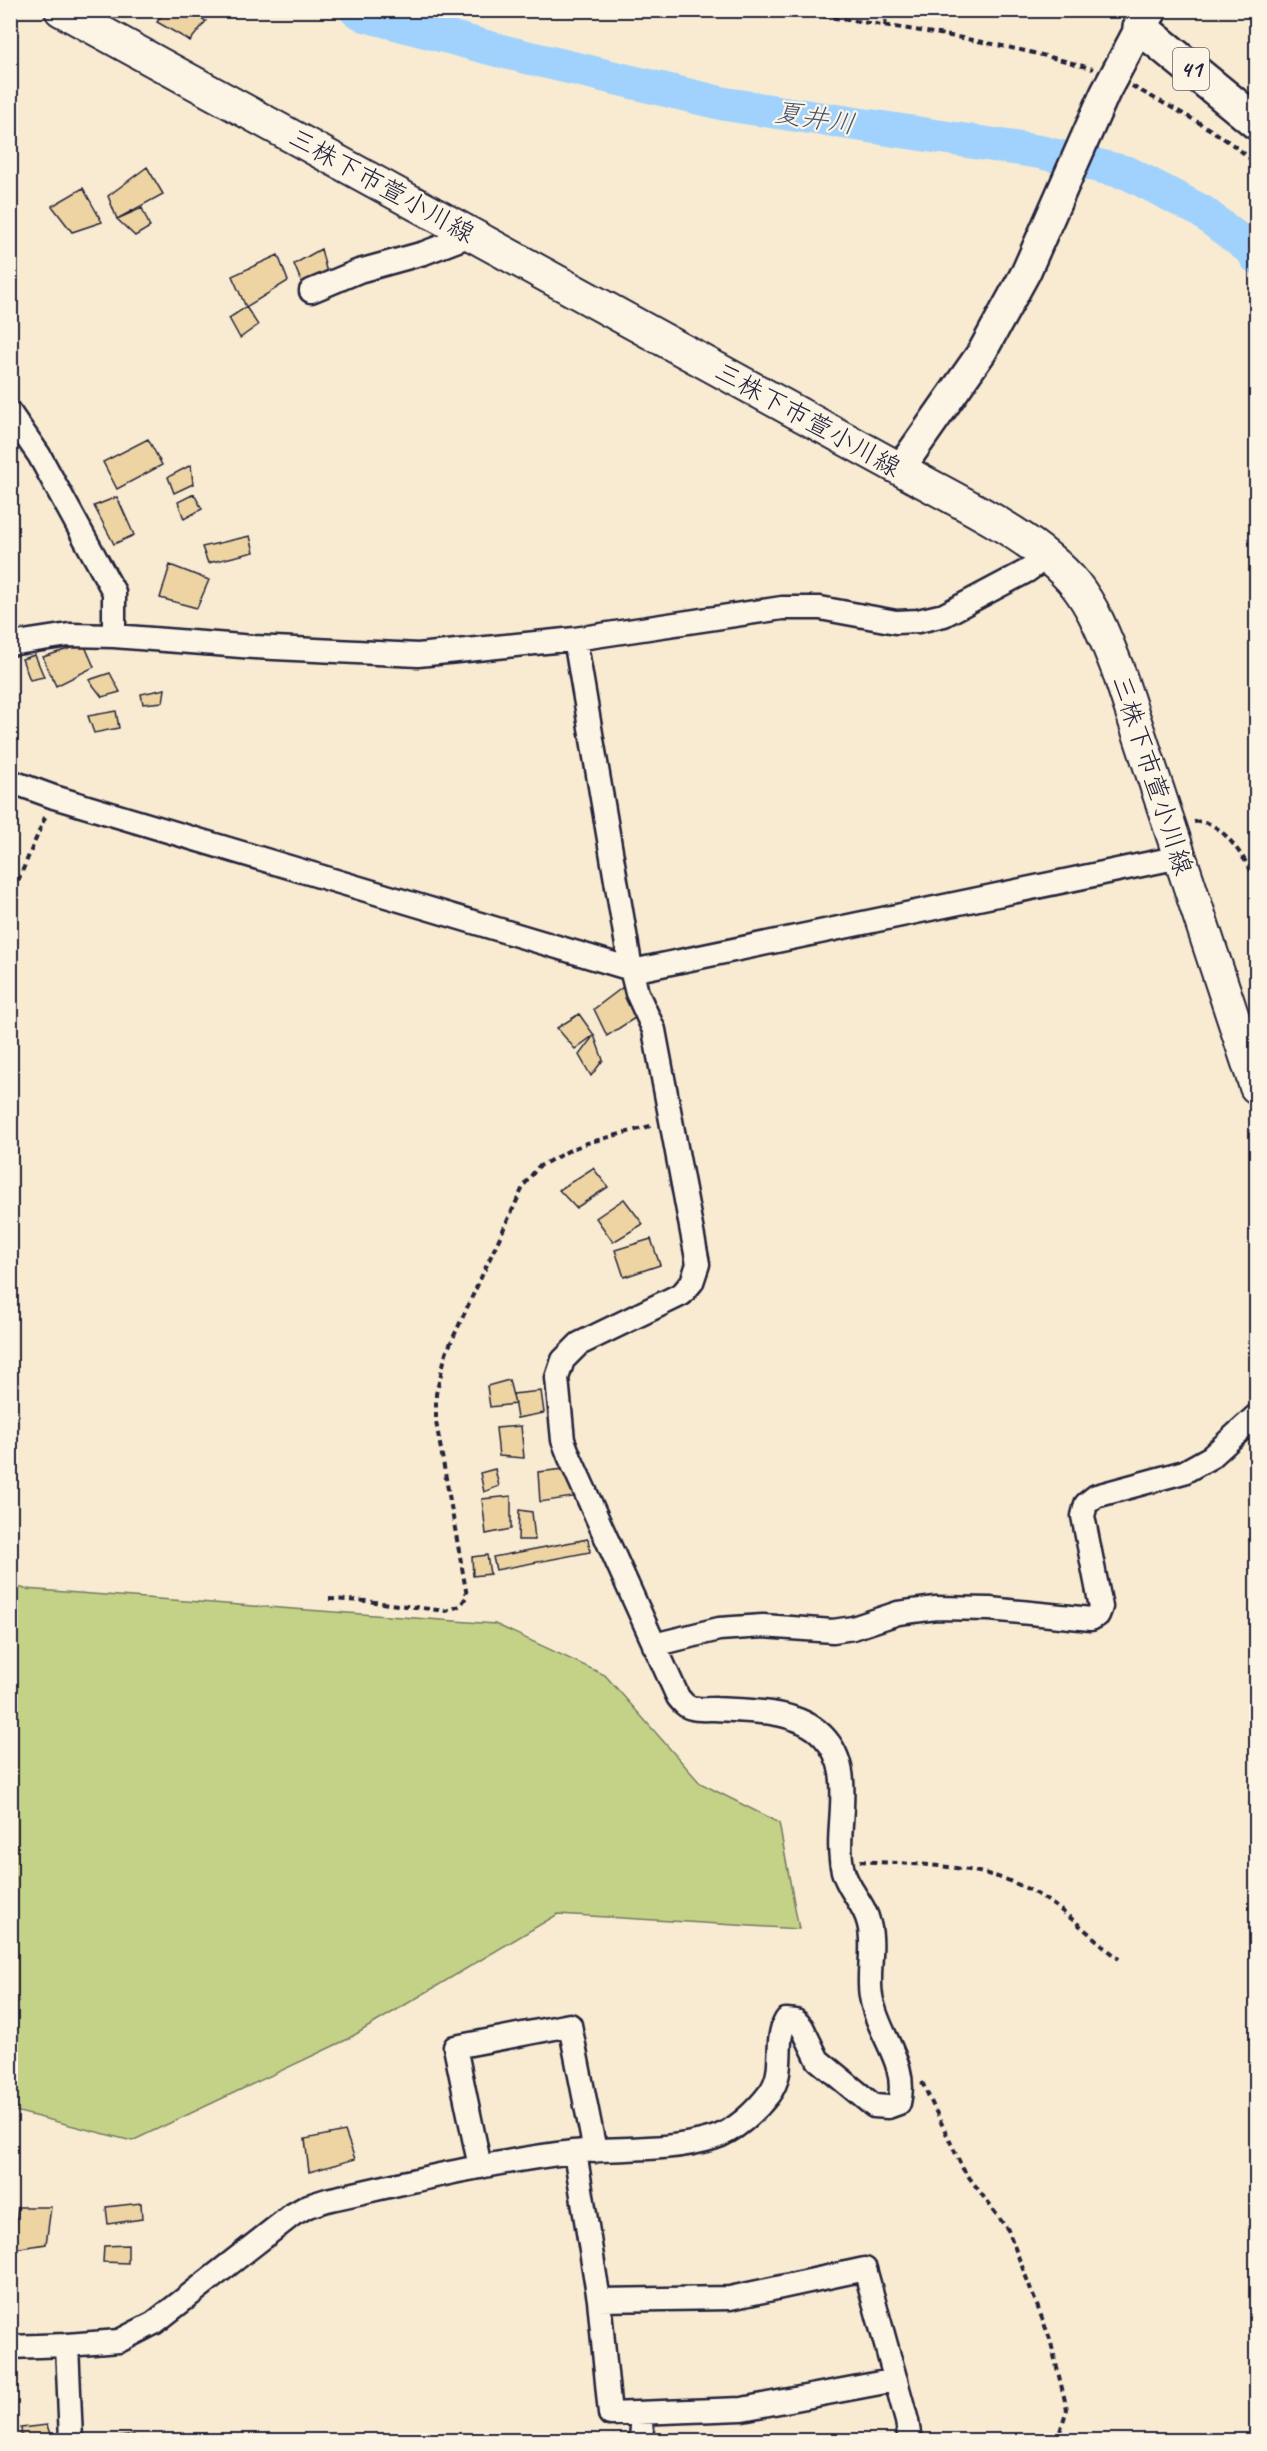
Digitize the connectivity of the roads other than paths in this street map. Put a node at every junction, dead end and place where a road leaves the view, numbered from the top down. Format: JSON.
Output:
{"nodes":[{"id":1,"x":62,"y":10,"type":"edge"},
{"id":2,"x":1145,"y":19,"type":"edge"},
{"id":3,"x":1257,"y":122,"type":"edge"},
{"id":4,"x":471,"y":235,"type":"junction"},
{"id":5,"x":311,"y":291,"type":"dead end"},
{"id":6,"x":10,"y":413,"type":"edge"},
{"id":7,"x":900,"y":469,"type":"junction"},
{"id":8,"x":1048,"y":556,"type":"junction"},
{"id":9,"x":114,"y":636,"type":"junction"},
{"id":10,"x":10,"y":644,"type":"edge"},
{"id":11,"x":577,"y":651,"type":"junction"},
{"id":12,"x":20,"y":785,"type":"edge"},
{"id":13,"x":1175,"y":843,"type":"junction"},
{"id":14,"x":631,"y":969,"type":"junction"},
{"id":15,"x":1247,"y":1024,"type":"edge"},
{"id":16,"x":1257,"y":1087,"type":"edge"},
{"id":17,"x":1257,"y":1416,"type":"edge"},
{"id":18,"x":654,"y":1645,"type":"junction"},
{"id":19,"x":585,"y":2151,"type":"junction"},
{"id":20,"x":480,"y":2167,"type":"junction"},
{"id":21,"x":599,"y":2300,"type":"junction"},
{"id":22,"x":67,"y":2345,"type":"junction"},
{"id":23,"x":10,"y":2347,"type":"edge"},
{"id":24,"x":896,"y":2380,"type":"junction"},
{"id":25,"x":643,"y":2413,"type":"junction"},
{"id":26,"x":71,"y":2440,"type":"edge"},
{"id":27,"x":641,"y":2440,"type":"edge"},
{"id":28,"x":910,"y":2440,"type":"edge"}],
"edges":[{"from":1,"to":4,"type":"main road","name":"三株下市萱小川線"},
{"from":2,"to":3,"type":"main road","number":"41"},
{"from":2,"to":7,"type":"street"},
{"from":4,"to":5,"type":"street"},
{"from":4,"to":7,"type":"main road","name":"三株下市萱小川線"},
{"from":6,"to":9,"type":"street"},
{"from":7,"to":8,"type":"main road","name":"三株下市萱小川線"},
{"from":8,"to":11,"type":"street"},
{"from":8,"to":13,"type":"main road","name":"三株下市萱小川線"},
{"from":9,"to":10,"type":"street"},
{"from":9,"to":11,"type":"street"},
{"from":11,"to":14,"type":"street"},
{"from":12,"to":14,"type":"street"},
{"from":13,"to":14,"type":"street"},
{"from":13,"to":15,"type":"main road","name":"三株下市萱小川線"},
{"from":14,"to":18,"type":"street"},
{"from":15,"to":16,"type":"main road","name":"三株下市萱小川線"},
{"from":17,"to":18,"type":"street"},
{"from":18,"to":19,"type":"street"},
{"from":19,"to":20,"type":"street"},
{"from":19,"to":20,"type":"street"},
{"from":19,"to":21,"type":"street"},
{"from":20,"to":22,"type":"street"},
{"from":21,"to":24,"type":"street"},
{"from":21,"to":25,"type":"street"},
{"from":22,"to":23,"type":"street"},
{"from":22,"to":26,"type":"street"},
{"from":24,"to":25,"type":"street"},
{"from":24,"to":28,"type":"street"},
{"from":25,"to":27,"type":"street"}]}
